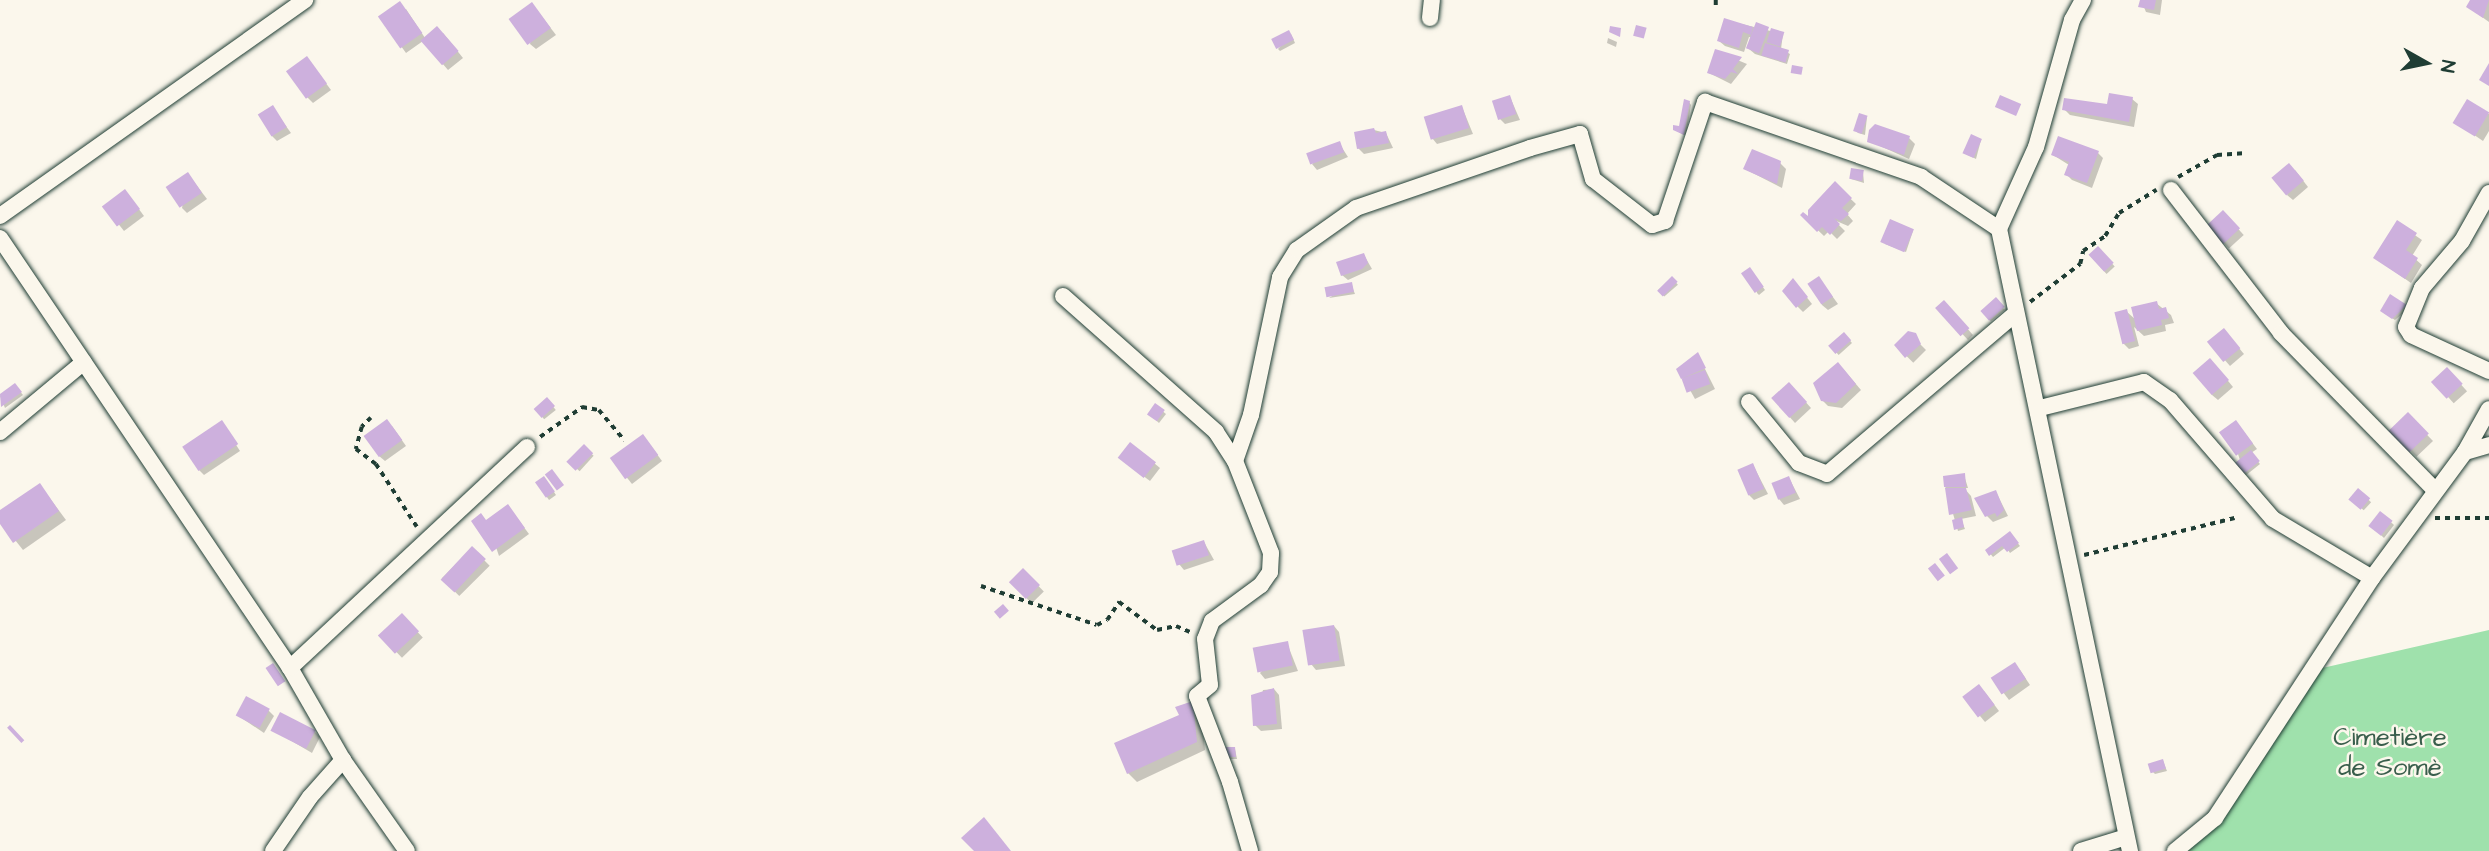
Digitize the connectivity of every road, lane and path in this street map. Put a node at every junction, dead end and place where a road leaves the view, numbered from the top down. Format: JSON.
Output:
{"nodes":[{"id":1,"x":305,"y":0,"type":"edge"},
{"id":2,"x":1432,"y":0,"type":"edge"},
{"id":3,"x":1716,"y":0,"type":"edge"},
{"id":4,"x":2083,"y":0,"type":"edge"},
{"id":5,"x":1716,"y":7,"type":"dead end"},
{"id":6,"x":1430,"y":18,"type":"dead end"},
{"id":7,"x":2243,"y":153,"type":"dead end"},
{"id":8,"x":2169,"y":186,"type":"junction"},
{"id":9,"x":2489,"y":193,"type":"edge"},
{"id":10,"x":0,"y":216,"type":"edge"},
{"id":11,"x":1999,"y":229,"type":"junction"},
{"id":12,"x":0,"y":238,"type":"edge"},
{"id":13,"x":1062,"y":296,"type":"dead end"},
{"id":14,"x":2015,"y":314,"type":"junction"},
{"id":15,"x":84,"y":362,"type":"junction"},
{"id":16,"x":2489,"y":371,"type":"edge"},
{"id":17,"x":1749,"y":402,"type":"dead end"},
{"id":18,"x":2040,"y":408,"type":"junction"},
{"id":19,"x":2489,"y":409,"type":"edge"},
{"id":20,"x":370,"y":418,"type":"dead end"},
{"id":21,"x":0,"y":432,"type":"edge"},
{"id":22,"x":625,"y":441,"type":"dead end"},
{"id":23,"x":2489,"y":445,"type":"edge"},
{"id":24,"x":527,"y":447,"type":"joint"},
{"id":25,"x":2465,"y":452,"type":"junction"},
{"id":26,"x":1235,"y":461,"type":"junction"},
{"id":27,"x":2434,"y":489,"type":"junction"},
{"id":28,"x":2416,"y":515,"type":"junction"},
{"id":29,"x":2235,"y":518,"type":"dead end"},
{"id":30,"x":2489,"y":518,"type":"edge"},
{"id":31,"x":429,"y":542,"type":"junction"},
{"id":32,"x":2068,"y":559,"type":"junction"},
{"id":33,"x":2372,"y":578,"type":"junction"},
{"id":34,"x":981,"y":586,"type":"dead end"},
{"id":35,"x":1205,"y":639,"type":"junction"},
{"id":36,"x":290,"y":668,"type":"junction"},
{"id":37,"x":343,"y":760,"type":"junction"},
{"id":38,"x":2128,"y":844,"type":"edge"},
{"id":39,"x":273,"y":851,"type":"edge"},
{"id":40,"x":408,"y":851,"type":"edge"},
{"id":41,"x":1250,"y":851,"type":"edge"},
{"id":42,"x":2081,"y":851,"type":"edge"},
{"id":43,"x":2175,"y":851,"type":"edge"}],
"edges":[{"from":1,"to":10,"type":"street"},
{"from":2,"to":6,"type":"street"},
{"from":3,"to":5,"type":"path"},
{"from":4,"to":11,"type":"street"},
{"from":7,"to":8,"type":"path"},
{"from":8,"to":14,"type":"path"},
{"from":8,"to":27,"type":"street"},
{"from":9,"to":16,"type":"street"},
{"from":11,"to":14,"type":"street"},
{"from":11,"to":26,"type":"street"},
{"from":12,"to":15,"type":"street"},
{"from":13,"to":26,"type":"street"},
{"from":14,"to":17,"type":"street"},
{"from":14,"to":18,"type":"street"},
{"from":15,"to":21,"type":"street"},
{"from":15,"to":36,"type":"street"},
{"from":18,"to":32,"type":"street"},
{"from":18,"to":33,"type":"street"},
{"from":19,"to":25,"type":"street"},
{"from":20,"to":31,"type":"path"},
{"from":22,"to":24,"type":"path"},
{"from":23,"to":25,"type":"street"},
{"from":24,"to":31,"type":"street"},
{"from":25,"to":27,"type":"street"},
{"from":26,"to":35,"type":"street"},
{"from":27,"to":28,"type":"street"},
{"from":28,"to":30,"type":"path"},
{"from":28,"to":33,"type":"street"},
{"from":29,"to":32,"type":"path"},
{"from":31,"to":36,"type":"street"},
{"from":32,"to":38,"type":"street"},
{"from":33,"to":43,"type":"street"},
{"from":34,"to":35,"type":"path"},
{"from":35,"to":41,"type":"street"},
{"from":36,"to":37,"type":"street"},
{"from":37,"to":39,"type":"street"},
{"from":37,"to":40,"type":"street"},
{"from":38,"to":42,"type":"street"}]}
